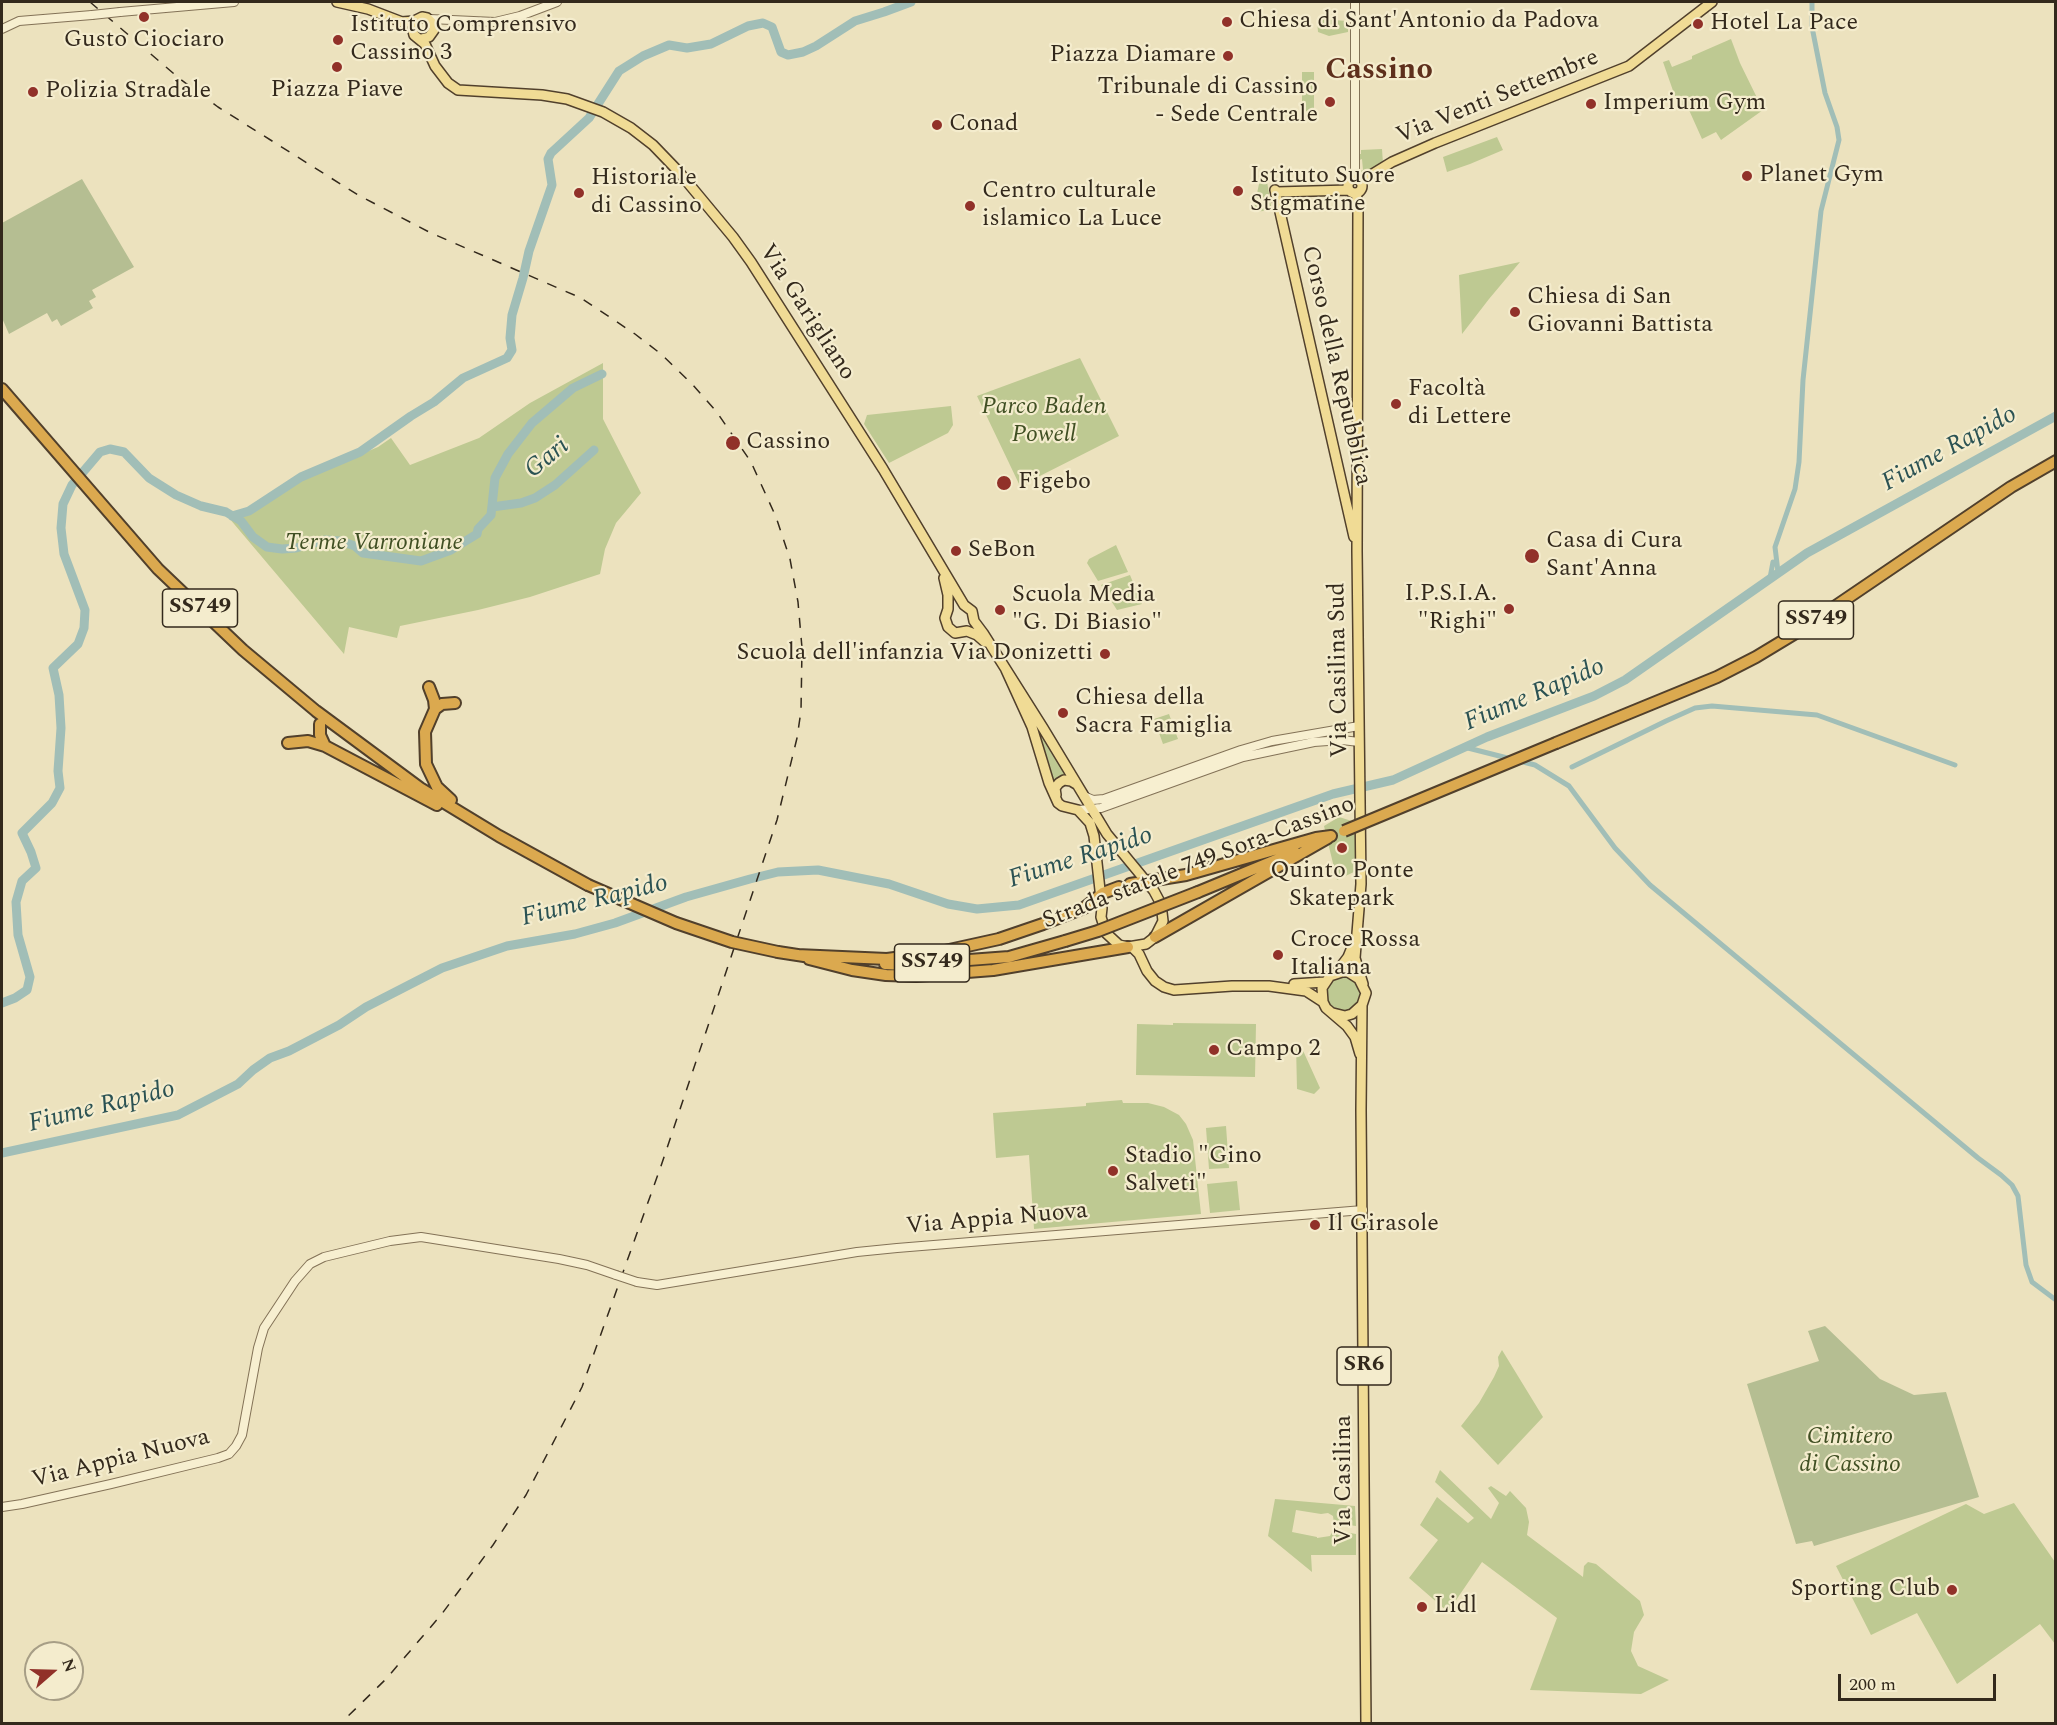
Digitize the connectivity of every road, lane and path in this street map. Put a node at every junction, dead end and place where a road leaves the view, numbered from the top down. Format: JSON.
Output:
{"nodes":[{"id":1,"x":234,"y":2,"type":"edge"},
{"id":2,"x":337,"y":2,"type":"edge"},
{"id":3,"x":557,"y":2,"type":"edge"},
{"id":4,"x":1355,"y":2,"type":"edge"},
{"id":5,"x":1712,"y":2,"type":"edge"},
{"id":6,"x":430,"y":20,"type":"junction"},
{"id":7,"x":460,"y":21,"type":"junction"},
{"id":8,"x":413,"y":26,"type":"junction"},
{"id":9,"x":2,"y":29,"type":"edge"},
{"id":10,"x":433,"y":32,"type":"junction"},
{"id":11,"x":421,"y":39,"type":"junction"},
{"id":12,"x":441,"y":72,"type":"junction"},
{"id":13,"x":1358,"y":180,"type":"junction"},
{"id":14,"x":1351,"y":190,"type":"junction"},
{"id":15,"x":2,"y":389,"type":"edge"},
{"id":16,"x":2055,"y":461,"type":"edge"},
{"id":17,"x":1354,"y":518,"type":"junction"},
{"id":18,"x":941,"y":567,"type":"junction"},
{"id":19,"x":964,"y":605,"type":"junction"},
{"id":20,"x":948,"y":609,"type":"junction"},
{"id":21,"x":974,"y":621,"type":"junction"},
{"id":22,"x":967,"y":631,"type":"junction"},
{"id":23,"x":993,"y":649,"type":"junction"},
{"id":24,"x":1006,"y":670,"type":"junction"},
{"id":25,"x":429,"y":687,"type":"dead end"},
{"id":26,"x":455,"y":703,"type":"dead end"},
{"id":27,"x":435,"y":709,"type":"junction"},
{"id":28,"x":320,"y":724,"type":"dead end"},
{"id":29,"x":1359,"y":726,"type":"junction"},
{"id":30,"x":1359,"y":742,"type":"junction"},
{"id":31,"x":288,"y":743,"type":"dead end"},
{"id":32,"x":325,"y":746,"type":"junction"},
{"id":33,"x":1076,"y":784,"type":"junction"},
{"id":34,"x":1056,"y":795,"type":"junction"},
{"id":35,"x":1084,"y":796,"type":"junction"},
{"id":36,"x":1103,"y":807,"type":"joint"},
{"id":37,"x":1078,"y":810,"type":"junction"},
{"id":38,"x":1095,"y":814,"type":"junction"},
{"id":39,"x":500,"y":836,"type":"junction"},
{"id":40,"x":1331,"y":836,"type":"junction"},
{"id":41,"x":1142,"y":879,"type":"junction"},
{"id":42,"x":1124,"y":886,"type":"junction"},
{"id":43,"x":1100,"y":892,"type":"junction"},
{"id":44,"x":1157,"y":896,"type":"junction"},
{"id":45,"x":1102,"y":908,"type":"junction"},
{"id":46,"x":1358,"y":933,"type":"junction"},
{"id":47,"x":1154,"y":939,"type":"junction"},
{"id":48,"x":1130,"y":947,"type":"junction"},
{"id":49,"x":797,"y":955,"type":"junction"},
{"id":50,"x":1336,"y":973,"type":"junction"},
{"id":51,"x":1325,"y":981,"type":"junction"},
{"id":52,"x":1363,"y":984,"type":"junction"},
{"id":53,"x":1299,"y":986,"type":"junction"},
{"id":54,"x":1323,"y":1002,"type":"junction"},
{"id":55,"x":1362,"y":1005,"type":"junction"},
{"id":56,"x":1331,"y":1012,"type":"junction"},
{"id":57,"x":1361,"y":1056,"type":"junction"},
{"id":58,"x":1363,"y":1210,"type":"junction"},
{"id":59,"x":2,"y":1507,"type":"edge"},
{"id":60,"x":1366,"y":1724,"type":"edge"}],
"edges":[{"from":1,"to":9,"type":"street","bridge":true},
{"from":2,"to":8,"type":"main road"},
{"from":3,"to":7,"type":"street"},
{"from":4,"to":13,"type":"street"},
{"from":5,"to":13,"type":"main road","name":"Via Venti Settembre"},
{"from":6,"to":7,"type":"street"},
{"from":6,"to":8,"type":"main road"},
{"from":6,"to":10,"type":"main road"},
{"from":7,"to":10,"type":"street"},
{"from":8,"to":11,"type":"main road"},
{"from":10,"to":11,"type":"main road"},
{"from":10,"to":12,"type":"main road"},
{"from":11,"to":12,"type":"main road","name":"Via Garigliano"},
{"from":12,"to":18,"type":"main road","name":"Via Garigliano"},
{"from":13,"to":14,"type":"main road","name":"Via Venti Settembre"},
{"from":13,"to":14,"type":"main road"},
{"from":14,"to":17,"type":"main road"},
{"from":14,"to":17,"type":"main road","name":"Corso della Repubblica"},
{"from":15,"to":39,"type":"highway","name":"Strada statale 749 Sora-Cassino","number":"SS749"},
{"from":16,"to":40,"type":"highway","name":"Strada statale 749 Sora-Cassino","number":"SS749","bridge":true},
{"from":17,"to":29,"type":"main road","name":"Via Casilina Sud"},
{"from":18,"to":19,"type":"main road","name":"Via Garigliano"},
{"from":18,"to":20,"type":"main road","name":"Via Garigliano"},
{"from":19,"to":20,"type":"main road"},
{"from":19,"to":21,"type":"main road","name":"Via Garigliano"},
{"from":20,"to":22,"type":"main road","name":"Via Garigliano"},
{"from":21,"to":22,"type":"main road"},
{"from":21,"to":23,"type":"main road","name":"Via Garigliano"},
{"from":22,"to":23,"type":"main road","name":"Via Garigliano"},
{"from":23,"to":24,"type":"main road","name":"Via Garigliano"},
{"from":24,"to":33,"type":"main road","name":"Via Garigliano"},
{"from":24,"to":34,"type":"main road","name":"Via Garigliano"},
{"from":25,"to":27,"type":"highway"},
{"from":26,"to":27,"type":"highway"},
{"from":27,"to":39,"type":"highway"},
{"from":28,"to":32,"type":"highway"},
{"from":29,"to":30,"type":"main road","name":"Via Casilina Sud"},
{"from":29,"to":35,"type":"street"},
{"from":30,"to":36,"type":"street"},
{"from":30,"to":46,"type":"main road","name":"Via Casilina Sud"},
{"from":31,"to":32,"type":"highway"},
{"from":32,"to":39,"type":"highway"},
{"from":33,"to":34,"type":"main road"},
{"from":33,"to":35,"type":"main road","name":"Via Garigliano"},
{"from":34,"to":37,"type":"main road"},
{"from":35,"to":38,"type":"main road","name":"Via Garigliano"},
{"from":36,"to":38,"type":"main road"},
{"from":37,"to":38,"type":"street"},
{"from":37,"to":43,"type":"main road"},
{"from":38,"to":41,"type":"main road","name":"Via Garigliano"},
{"from":39,"to":49,"type":"highway","name":"Strada statale 749 Sora-Cassino","number":"SS749","bridge":true},
{"from":40,"to":41,"type":"highway"},
{"from":40,"to":47,"type":"highway"},
{"from":40,"to":49,"type":"highway","name":"Strada statale 749 Sora-Cassino","number":"SS749","bridge":true},
{"from":41,"to":42,"type":"highway"},
{"from":41,"to":44,"type":"main road","name":"Via Garigliano"},
{"from":42,"to":43,"type":"highway"},
{"from":42,"to":44,"type":"main road"},
{"from":42,"to":45,"type":"main road"},
{"from":43,"to":45,"type":"main road"},
{"from":43,"to":49,"type":"highway"},
{"from":44,"to":47,"type":"main road"},
{"from":45,"to":48,"type":"main road"},
{"from":46,"to":50,"type":"main road","name":"Via Casilina Sud"},
{"from":46,"to":52,"type":"main road","name":"Via Casilina Sud"},
{"from":47,"to":48,"type":"main road"},
{"from":47,"to":53,"type":"main road"},
{"from":48,"to":49,"type":"highway"},
{"from":48,"to":53,"type":"main road"},
{"from":50,"to":51,"type":"main road"},
{"from":50,"to":52,"type":"main road"},
{"from":51,"to":53,"type":"main road"},
{"from":51,"to":54,"type":"main road"},
{"from":52,"to":55,"type":"main road","name":"Via Casilina","number":"SR6"},
{"from":53,"to":54,"type":"main road","name":"Via Casilina"},
{"from":54,"to":56,"type":"main road","name":"Via Casilina","number":"SR6"},
{"from":55,"to":56,"type":"main road"},
{"from":55,"to":57,"type":"main road","name":"Via Casilina","number":"SR6"},
{"from":56,"to":57,"type":"main road","name":"Via Casilina","number":"SR6"},
{"from":57,"to":58,"type":"main road","name":"Via Casilina","number":"SR6"},
{"from":58,"to":59,"type":"street","name":"Via Appia Nuova","bridge":true},
{"from":58,"to":60,"type":"main road","name":"Via Casilina","number":"SR6"}]}
